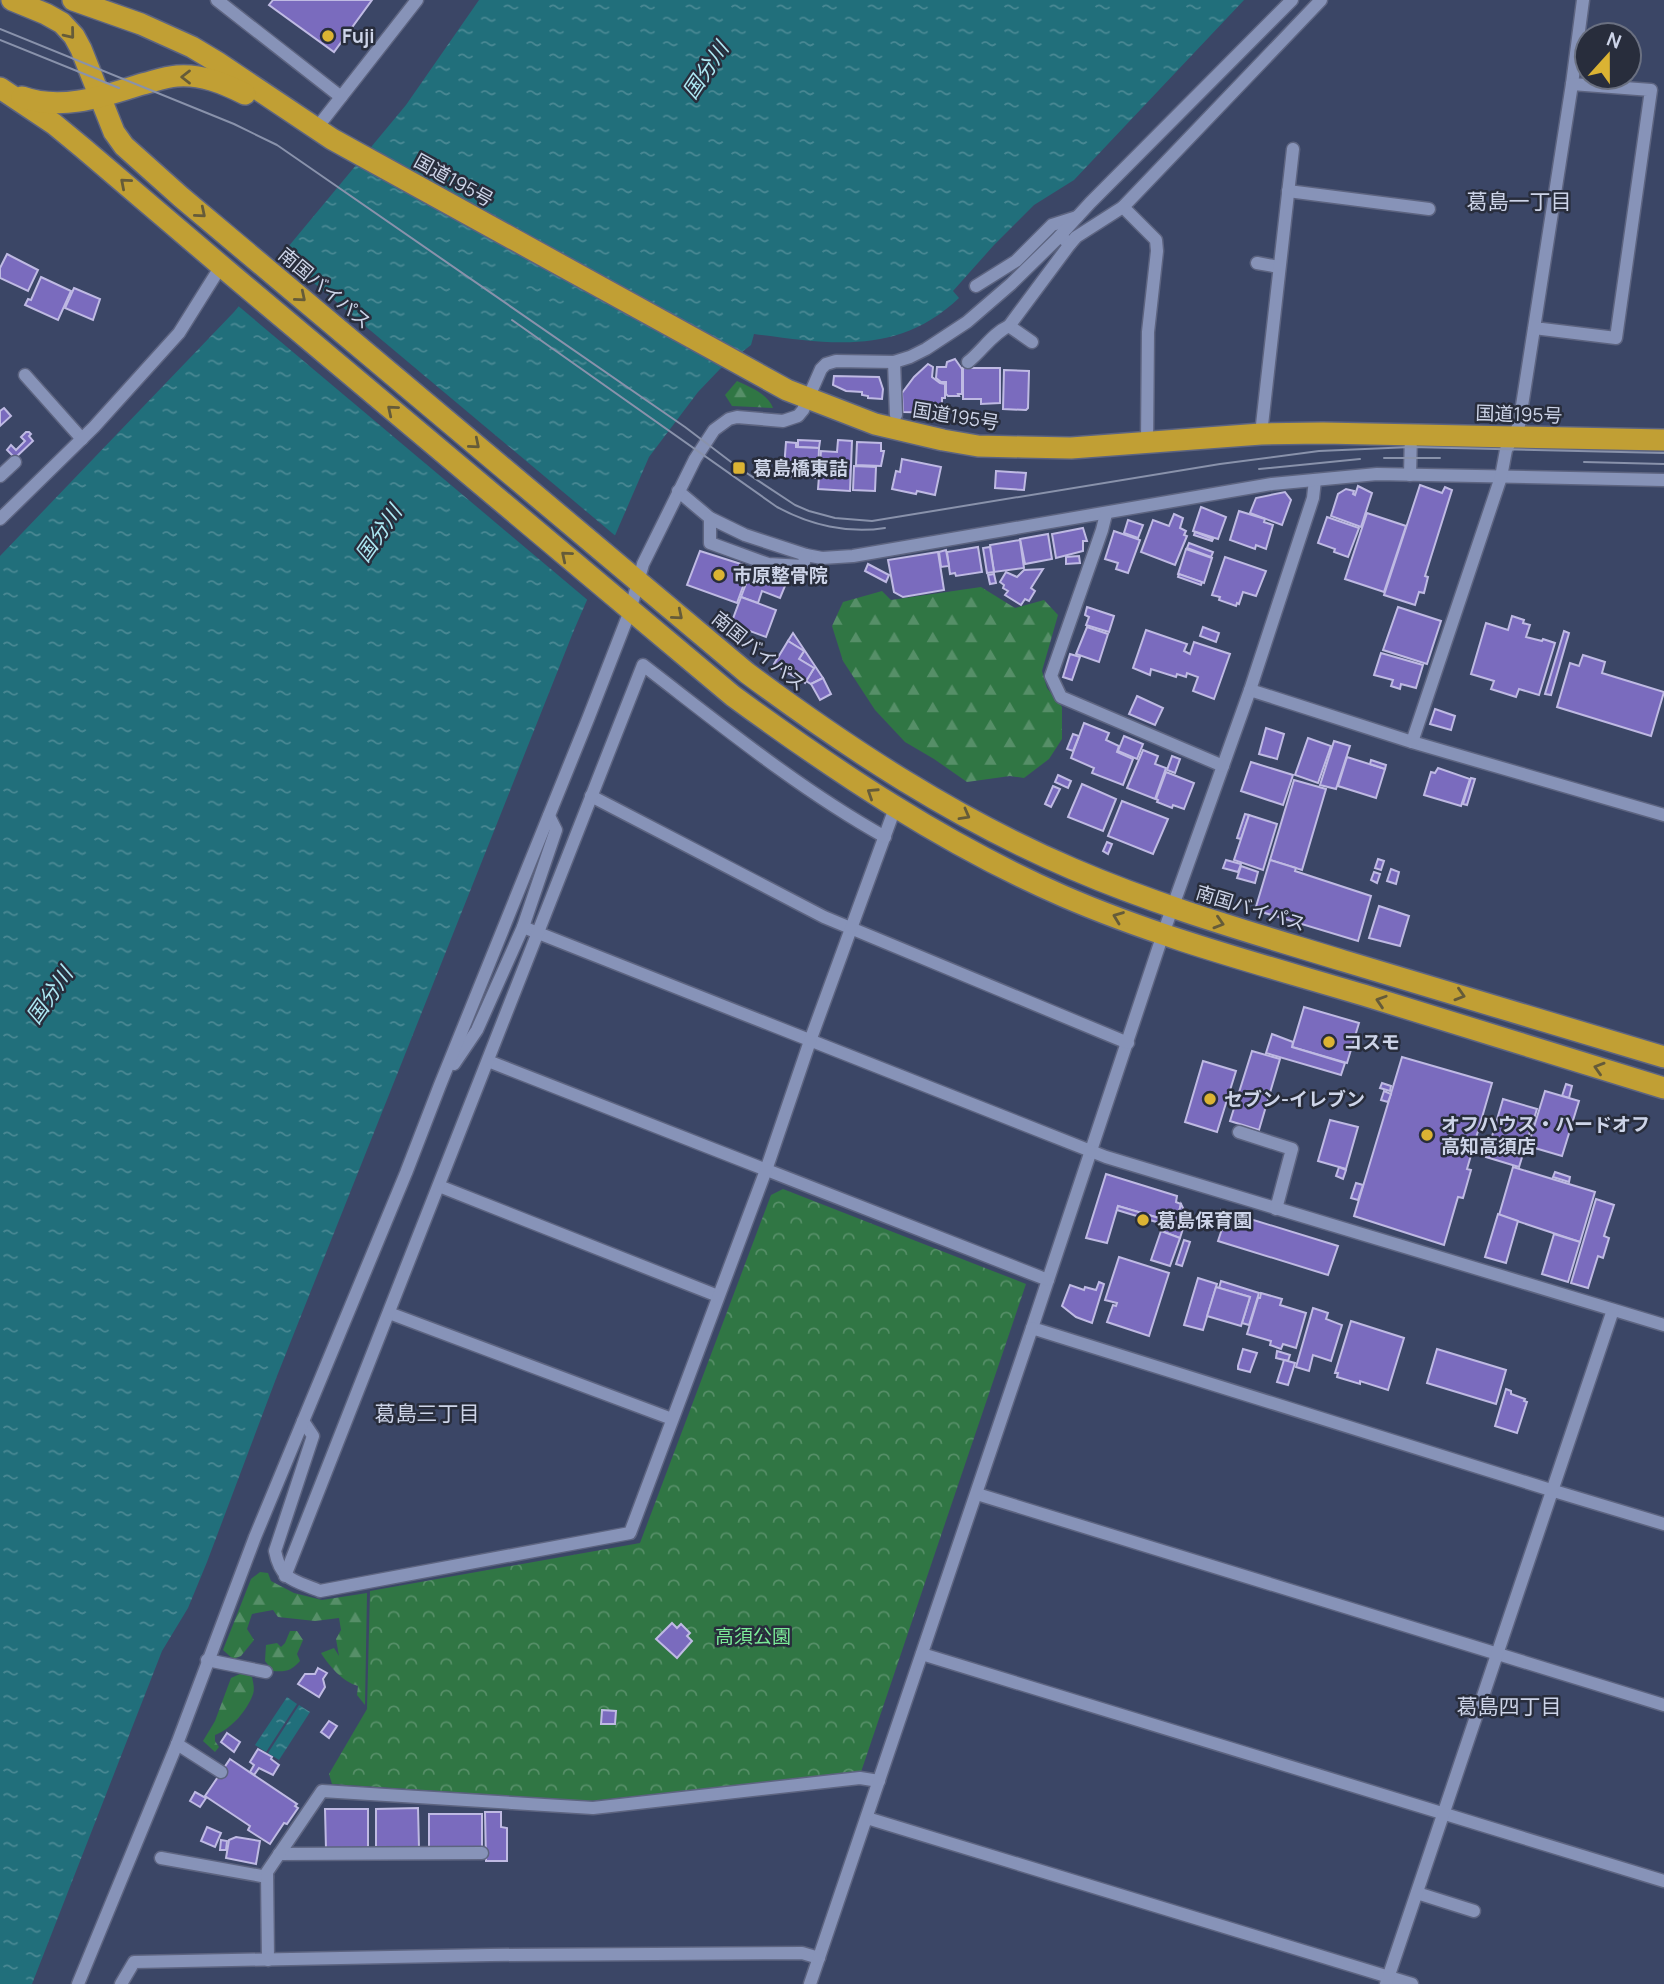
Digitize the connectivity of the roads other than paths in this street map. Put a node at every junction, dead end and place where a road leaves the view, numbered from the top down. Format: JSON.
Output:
{"nodes":[{"id":1,"x":12,"y":0,"type":"edge"},
{"id":2,"x":72,"y":0,"type":"edge"},
{"id":3,"x":217,"y":0,"type":"edge"},
{"id":4,"x":417,"y":0,"type":"edge"},
{"id":5,"x":1292,"y":0,"type":"edge"},
{"id":6,"x":1321,"y":0,"type":"edge"},
{"id":7,"x":1583,"y":0,"type":"edge"},
{"id":8,"x":1572,"y":83,"type":"junction"},
{"id":9,"x":3,"y":90,"type":"edge"},
{"id":10,"x":341,"y":97,"type":"junction"},
{"id":11,"x":100,"y":98,"type":"junction"},
{"id":12,"x":324,"y":134,"type":"junction"},
{"id":13,"x":1293,"y":149,"type":"dead end"},
{"id":14,"x":1288,"y":191,"type":"junction"},
{"id":15,"x":1122,"y":207,"type":"junction"},
{"id":16,"x":1429,"y":209,"type":"dead end"},
{"id":17,"x":1078,"y":217,"type":"junction"},
{"id":18,"x":1065,"y":240,"type":"junction"},
{"id":19,"x":1257,"y":263,"type":"dead end"},
{"id":20,"x":1279,"y":267,"type":"junction"},
{"id":21,"x":226,"y":271,"type":"junction"},
{"id":22,"x":976,"y":286,"type":"dead end"},
{"id":23,"x":1009,"y":326,"type":"junction"},
{"id":24,"x":1534,"y":328,"type":"junction"},
{"id":25,"x":1032,"y":342,"type":"dead end"},
{"id":26,"x":894,"y":362,"type":"junction"},
{"id":27,"x":968,"y":362,"type":"dead end"},
{"id":28,"x":24,"y":375,"type":"dead end"},
{"id":29,"x":808,"y":400,"type":"junction"},
{"id":30,"x":896,"y":415,"type":"dead end"},
{"id":31,"x":1261,"y":434,"type":"junction"},
{"id":32,"x":1411,"y":434,"type":"junction"},
{"id":33,"x":1513,"y":437,"type":"junction"},
{"id":34,"x":82,"y":439,"type":"junction"},
{"id":35,"x":1664,"y":440,"type":"edge"},
{"id":36,"x":1147,"y":443,"type":"junction"},
{"id":37,"x":15,"y":462,"type":"dead end"},
{"id":38,"x":1410,"y":475,"type":"junction"},
{"id":39,"x":0,"y":476,"type":"edge"},
{"id":40,"x":1501,"y":477,"type":"junction"},
{"id":41,"x":1315,"y":480,"type":"junction"},
{"id":42,"x":1664,"y":480,"type":"edge"},
{"id":43,"x":678,"y":491,"type":"junction"},
{"id":44,"x":1106,"y":514,"type":"junction"},
{"id":45,"x":710,"y":518,"type":"junction"},
{"id":46,"x":0,"y":519,"type":"edge"},
{"id":47,"x":806,"y":555,"type":"junction"},
{"id":48,"x":633,"y":576,"type":"junction"},
{"id":49,"x":624,"y":606,"type":"junction"},
{"id":50,"x":1250,"y":690,"type":"junction"},
{"id":51,"x":1412,"y":742,"type":"junction"},
{"id":52,"x":1223,"y":766,"type":"junction"},
{"id":53,"x":591,"y":796,"type":"junction"},
{"id":54,"x":895,"y":808,"type":"junction"},
{"id":55,"x":1664,"y":815,"type":"edge"},
{"id":56,"x":549,"y":816,"type":"junction"},
{"id":57,"x":885,"y":837,"type":"junction"},
{"id":58,"x":1172,"y":908,"type":"junction"},
{"id":59,"x":523,"y":927,"type":"junction"},
{"id":60,"x":852,"y":928,"type":"junction"},
{"id":61,"x":537,"y":933,"type":"junction"},
{"id":62,"x":1163,"y":934,"type":"junction"},
{"id":63,"x":810,"y":1041,"type":"junction"},
{"id":64,"x":1128,"y":1044,"type":"junction"},
{"id":65,"x":1664,"y":1057,"type":"edge"},
{"id":66,"x":488,"y":1061,"type":"junction"},
{"id":67,"x":440,"y":1085,"type":"junction"},
{"id":68,"x":1664,"y":1088,"type":"edge"},
{"id":69,"x":1239,"y":1132,"type":"dead end"},
{"id":70,"x":1092,"y":1152,"type":"junction"},
{"id":71,"x":766,"y":1170,"type":"junction"},
{"id":72,"x":439,"y":1186,"type":"junction"},
{"id":73,"x":1276,"y":1209,"type":"junction"},
{"id":74,"x":1048,"y":1280,"type":"junction"},
{"id":75,"x":718,"y":1296,"type":"junction"},
{"id":76,"x":1614,"y":1310,"type":"junction"},
{"id":77,"x":389,"y":1313,"type":"junction"},
{"id":78,"x":1664,"y":1325,"type":"edge"},
{"id":79,"x":1031,"y":1328,"type":"junction"},
{"id":80,"x":672,"y":1419,"type":"junction"},
{"id":81,"x":303,"y":1421,"type":"junction"},
{"id":82,"x":1553,"y":1491,"type":"junction"},
{"id":83,"x":977,"y":1494,"type":"junction"},
{"id":84,"x":1664,"y":1524,"type":"edge"},
{"id":85,"x":285,"y":1576,"type":"junction"},
{"id":86,"x":922,"y":1654,"type":"junction"},
{"id":87,"x":1497,"y":1654,"type":"junction"},
{"id":88,"x":207,"y":1660,"type":"junction"},
{"id":89,"x":266,"y":1672,"type":"dead end"},
{"id":90,"x":1664,"y":1705,"type":"edge"},
{"id":91,"x":177,"y":1744,"type":"junction"},
{"id":92,"x":221,"y":1772,"type":"dead end"},
{"id":93,"x":879,"y":1781,"type":"junction"},
{"id":94,"x":1443,"y":1814,"type":"junction"},
{"id":95,"x":867,"y":1818,"type":"junction"},
{"id":96,"x":482,"y":1853,"type":"dead end"},
{"id":97,"x":279,"y":1854,"type":"junction"},
{"id":98,"x":161,"y":1858,"type":"dead end"},
{"id":99,"x":267,"y":1877,"type":"junction"},
{"id":100,"x":1664,"y":1881,"type":"edge"},
{"id":101,"x":1417,"y":1893,"type":"junction"},
{"id":102,"x":1474,"y":1911,"type":"dead end"},
{"id":103,"x":819,"y":1958,"type":"junction"},
{"id":104,"x":268,"y":1960,"type":"junction"},
{"id":105,"x":1387,"y":1980,"type":"edge"},
{"id":106,"x":78,"y":1984,"type":"edge"},
{"id":107,"x":121,"y":1984,"type":"edge"},
{"id":108,"x":810,"y":1984,"type":"edge"},
{"id":109,"x":1412,"y":1984,"type":"edge"}],
"edges":[{"from":1,"to":11,"type":"highway","name":"南国バイパス","one_way":true},
{"from":2,"to":12,"type":"highway","name":"国道195号"},
{"from":3,"to":10,"type":"street"},
{"from":4,"to":10,"type":"street"},
{"from":5,"to":17,"type":"street"},
{"from":6,"to":15,"type":"street"},
{"from":7,"to":8,"type":"street"},
{"from":8,"to":24,"type":"street"},
{"from":8,"to":24,"type":"street"},
{"from":9,"to":11,"type":"highway","name":"国道195号"},
{"from":21,"to":9,"type":"highway","one_way":true},
{"from":10,"to":12,"type":"street"},
{"from":12,"to":11,"type":"highway","name":"国道195号","one_way":true},
{"from":11,"to":48,"type":"highway","name":"南国バイパス","one_way":true},
{"from":12,"to":29,"type":"highway","name":"国道195号"},
{"from":13,"to":14,"type":"street"},
{"from":14,"to":16,"type":"street"},
{"from":14,"to":20,"type":"street"},
{"from":15,"to":18,"type":"street"},
{"from":15,"to":36,"type":"street"},
{"from":17,"to":18,"type":"street"},
{"from":17,"to":22,"type":"street"},
{"from":18,"to":23,"type":"street"},
{"from":18,"to":26,"type":"street"},
{"from":19,"to":20,"type":"street"},
{"from":20,"to":31,"type":"street"},
{"from":21,"to":34,"type":"street"},
{"from":49,"to":21,"type":"highway","one_way":true},
{"from":23,"to":25,"type":"street"},
{"from":23,"to":27,"type":"street"},
{"from":24,"to":33,"type":"street"},
{"from":26,"to":29,"type":"street"},
{"from":26,"to":30,"type":"street"},
{"from":28,"to":34,"type":"street"},
{"from":29,"to":36,"type":"highway","name":"国道195号"},
{"from":29,"to":43,"type":"street"},
{"from":31,"to":32,"type":"highway","name":"国道195号"},
{"from":31,"to":36,"type":"highway","name":"国道195号"},
{"from":32,"to":33,"type":"highway","name":"国道195号"},
{"from":32,"to":38,"type":"street"},
{"from":33,"to":35,"type":"highway","name":"国道195号"},
{"from":33,"to":40,"type":"street"},
{"from":34,"to":46,"type":"street"},
{"from":37,"to":39,"type":"street"},
{"from":38,"to":40,"type":"street"},
{"from":38,"to":41,"type":"street"},
{"from":40,"to":42,"type":"street"},
{"from":40,"to":51,"type":"street"},
{"from":41,"to":44,"type":"street"},
{"from":41,"to":50,"type":"street"},
{"from":43,"to":45,"type":"street"},
{"from":43,"to":48,"type":"street"},
{"from":44,"to":47,"type":"street"},
{"from":44,"to":52,"type":"street"},
{"from":45,"to":47,"type":"street"},
{"from":45,"to":47,"type":"street"},
{"from":48,"to":49,"type":"street"},
{"from":48,"to":58,"type":"highway","name":"南国バイパス","one_way":true},
{"from":54,"to":49,"type":"highway","one_way":true},
{"from":49,"to":56,"type":"street"},
{"from":50,"to":51,"type":"street"},
{"from":50,"to":52,"type":"street"},
{"from":51,"to":55,"type":"street"},
{"from":52,"to":58,"type":"street"},
{"from":53,"to":57,"type":"street"},
{"from":53,"to":60,"type":"street"},
{"from":53,"to":61,"type":"street"},
{"from":54,"to":57,"type":"street"},
{"from":62,"to":54,"type":"highway","one_way":true},
{"from":56,"to":59,"type":"street"},
{"from":56,"to":67,"type":"street"},
{"from":57,"to":60,"type":"street"},
{"from":58,"to":62,"type":"street"},
{"from":58,"to":65,"type":"highway","name":"南国バイパス","one_way":true},
{"from":59,"to":61,"type":"street"},
{"from":59,"to":67,"type":"street"},
{"from":60,"to":63,"type":"street"},
{"from":60,"to":64,"type":"street"},
{"from":61,"to":63,"type":"street"},
{"from":61,"to":66,"type":"street"},
{"from":62,"to":64,"type":"street"},
{"from":68,"to":62,"type":"highway","one_way":true},
{"from":63,"to":70,"type":"street"},
{"from":63,"to":71,"type":"street"},
{"from":64,"to":70,"type":"street"},
{"from":66,"to":71,"type":"street"},
{"from":66,"to":72,"type":"street"},
{"from":67,"to":81,"type":"street"},
{"from":69,"to":73,"type":"street"},
{"from":70,"to":73,"type":"street"},
{"from":70,"to":74,"type":"street"},
{"from":71,"to":74,"type":"street"},
{"from":71,"to":75,"type":"street"},
{"from":72,"to":75,"type":"street"},
{"from":72,"to":77,"type":"street"},
{"from":73,"to":76,"type":"street"},
{"from":74,"to":79,"type":"street"},
{"from":75,"to":80,"type":"street"},
{"from":76,"to":78,"type":"street"},
{"from":76,"to":82,"type":"street"},
{"from":77,"to":80,"type":"street"},
{"from":77,"to":85,"type":"street"},
{"from":79,"to":82,"type":"street"},
{"from":79,"to":83,"type":"street"},
{"from":80,"to":85,"type":"street"},
{"from":81,"to":85,"type":"street"},
{"from":81,"to":88,"type":"street"},
{"from":82,"to":84,"type":"street"},
{"from":82,"to":87,"type":"street"},
{"from":83,"to":86,"type":"street"},
{"from":83,"to":87,"type":"street"},
{"from":86,"to":93,"type":"street"},
{"from":86,"to":94,"type":"street"},
{"from":87,"to":90,"type":"street"},
{"from":87,"to":94,"type":"street"},
{"from":88,"to":89,"type":"street"},
{"from":88,"to":91,"type":"street"},
{"from":91,"to":92,"type":"street"},
{"from":91,"to":106,"type":"street"},
{"from":93,"to":95,"type":"street"},
{"from":93,"to":97,"type":"street"},
{"from":94,"to":100,"type":"street"},
{"from":94,"to":101,"type":"street"},
{"from":95,"to":103,"type":"street"},
{"from":95,"to":105,"type":"street"},
{"from":96,"to":97,"type":"street"},
{"from":97,"to":99,"type":"street"},
{"from":98,"to":99,"type":"street"},
{"from":99,"to":104,"type":"street"},
{"from":101,"to":102,"type":"street"},
{"from":101,"to":105,"type":"street"},
{"from":103,"to":104,"type":"street"},
{"from":103,"to":108,"type":"street"},
{"from":104,"to":107,"type":"street"},
{"from":105,"to":109,"type":"street"}]}
